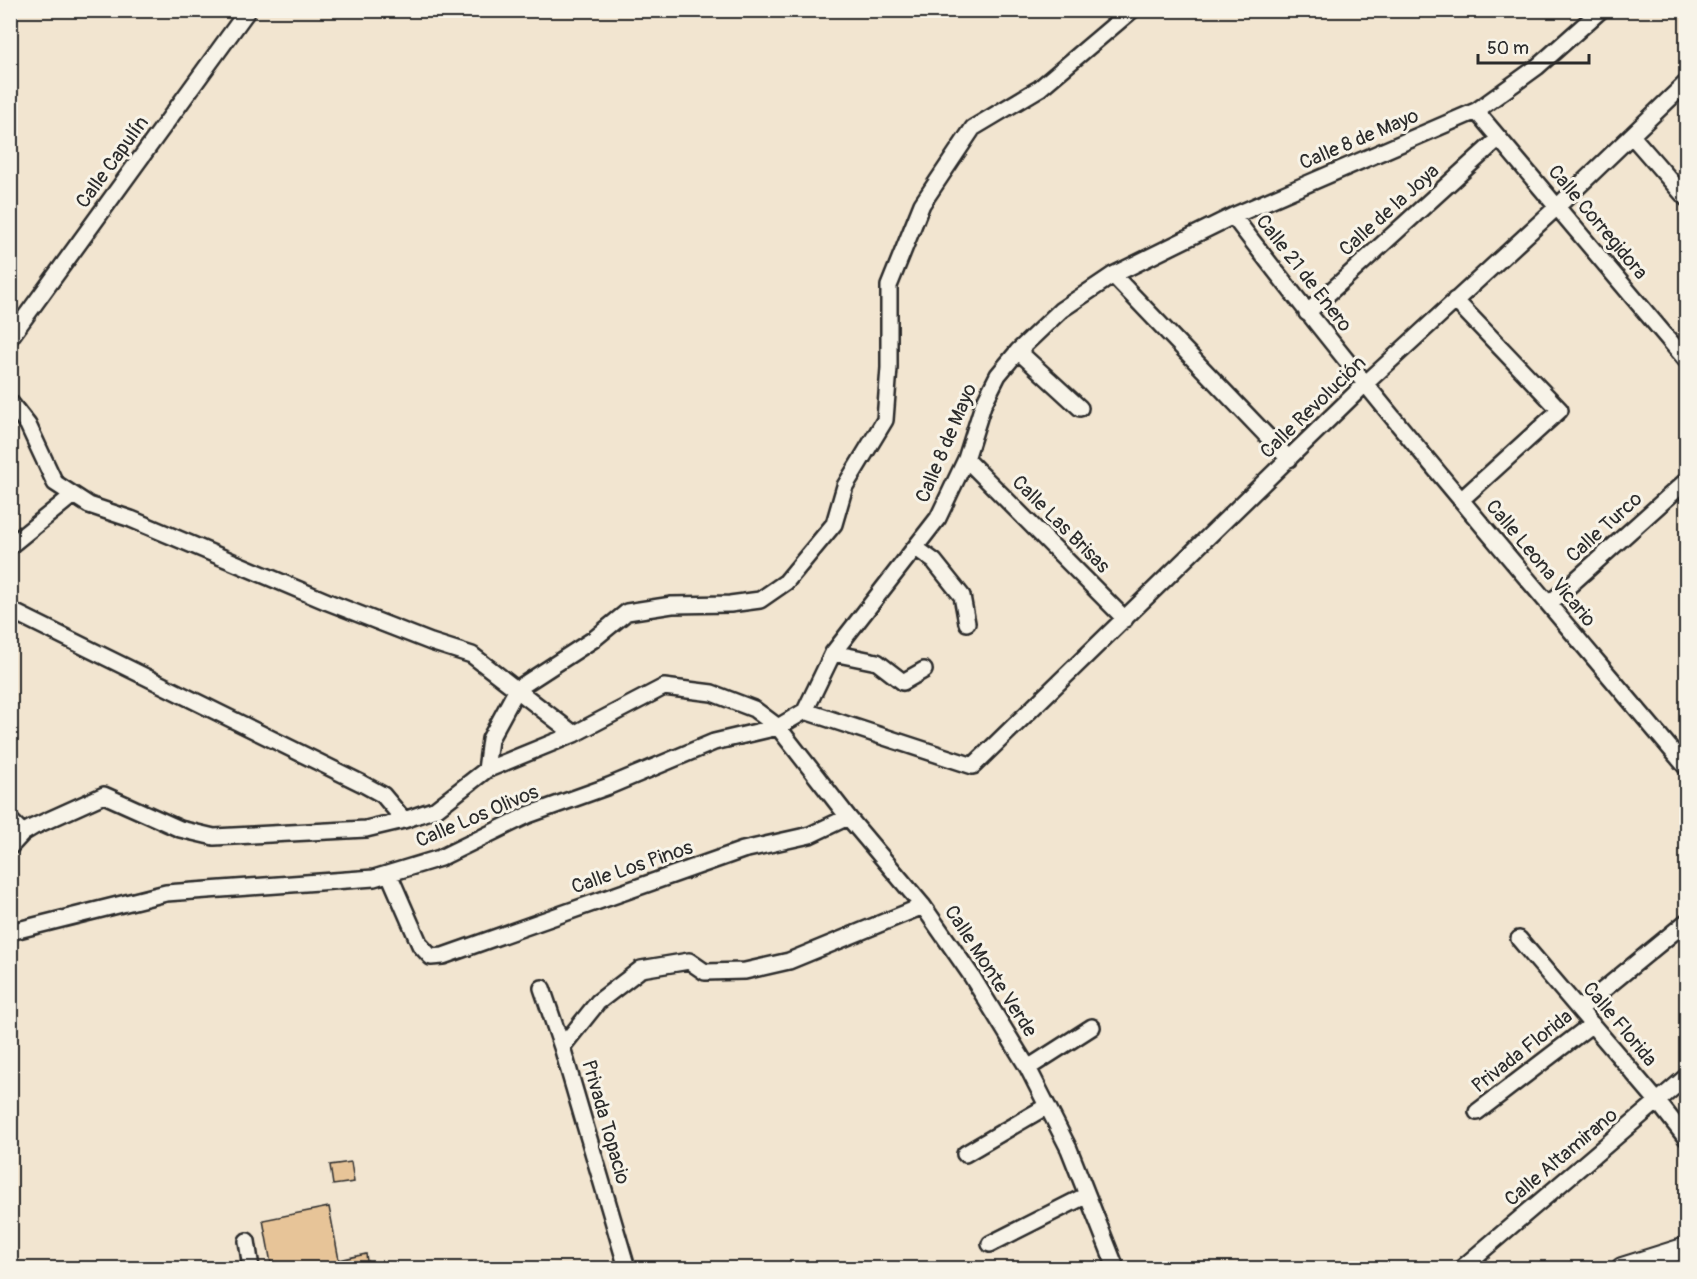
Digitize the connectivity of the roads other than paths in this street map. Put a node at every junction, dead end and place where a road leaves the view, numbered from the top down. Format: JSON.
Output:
{"nodes":[{"id":1,"x":248,"y":10,"type":"edge"},
{"id":2,"x":1132,"y":10,"type":"edge"},
{"id":3,"x":1601,"y":10,"type":"edge"},
{"id":4,"x":1686,"y":82,"type":"edge"},
{"id":5,"x":1476,"y":111,"type":"junction"},
{"id":6,"x":1632,"y":136,"type":"junction"},
{"id":7,"x":1499,"y":138,"type":"junction"},
{"id":8,"x":1686,"y":198,"type":"edge"},
{"id":9,"x":1557,"y":207,"type":"junction"},
{"id":10,"x":1233,"y":216,"type":"junction"},
{"id":11,"x":1113,"y":275,"type":"junction"},
{"id":12,"x":1455,"y":300,"type":"junction"},
{"id":13,"x":1307,"y":313,"type":"junction"},
{"id":14,"x":10,"y":338,"type":"edge"},
{"id":15,"x":1018,"y":351,"type":"junction"},
{"id":16,"x":1686,"y":360,"type":"edge"},
{"id":17,"x":1365,"y":384,"type":"junction"},
{"id":18,"x":10,"y":402,"type":"edge"},
{"id":19,"x":1080,"y":408,"type":"dead end"},
{"id":20,"x":966,"y":459,"type":"junction"},
{"id":21,"x":1289,"y":459,"type":"junction"},
{"id":22,"x":1686,"y":481,"type":"edge"},
{"id":23,"x":73,"y":495,"type":"junction"},
{"id":24,"x":1461,"y":500,"type":"junction"},
{"id":25,"x":10,"y":546,"type":"edge"},
{"id":26,"x":916,"y":548,"type":"junction"},
{"id":27,"x":1549,"y":604,"type":"junction"},
{"id":28,"x":10,"y":610,"type":"edge"},
{"id":29,"x":1125,"y":619,"type":"junction"},
{"id":30,"x":967,"y":623,"type":"dead end"},
{"id":31,"x":833,"y":653,"type":"junction"},
{"id":32,"x":924,"y":670,"type":"dead end"},
{"id":33,"x":517,"y":689,"type":"junction"},
{"id":34,"x":805,"y":711,"type":"junction"},
{"id":35,"x":778,"y":728,"type":"junction"},
{"id":36,"x":574,"y":735,"type":"junction"},
{"id":37,"x":1686,"y":766,"type":"edge"},
{"id":38,"x":486,"y":770,"type":"junction"},
{"id":39,"x":848,"y":817,"type":"junction"},
{"id":40,"x":10,"y":820,"type":"edge"},
{"id":41,"x":404,"y":820,"type":"junction"},
{"id":42,"x":23,"y":833,"type":"junction"},
{"id":43,"x":10,"y":847,"type":"edge"},
{"id":44,"x":389,"y":874,"type":"junction"},
{"id":45,"x":923,"y":906,"type":"junction"},
{"id":46,"x":1686,"y":922,"type":"edge"},
{"id":47,"x":10,"y":932,"type":"edge"},
{"id":48,"x":1519,"y":939,"type":"dead end"},
{"id":49,"x":542,"y":988,"type":"dead end"},
{"id":50,"x":1580,"y":1009,"type":"junction"},
{"id":51,"x":1592,"y":1024,"type":"junction"},
{"id":52,"x":1092,"y":1027,"type":"dead end"},
{"id":53,"x":562,"y":1047,"type":"junction"},
{"id":54,"x":1028,"y":1068,"type":"junction"},
{"id":55,"x":1686,"y":1077,"type":"edge"},
{"id":56,"x":1658,"y":1102,"type":"junction"},
{"id":57,"x":1047,"y":1106,"type":"junction"},
{"id":58,"x":1477,"y":1112,"type":"dead end"},
{"id":59,"x":1686,"y":1138,"type":"edge"},
{"id":60,"x":965,"y":1154,"type":"dead end"},
{"id":61,"x":1087,"y":1195,"type":"junction"},
{"id":62,"x":247,"y":1241,"type":"dead end"},
{"id":63,"x":990,"y":1244,"type":"dead end"},
{"id":64,"x":1686,"y":1248,"type":"edge"},
{"id":65,"x":251,"y":1269,"type":"edge"},
{"id":66,"x":627,"y":1269,"type":"edge"},
{"id":67,"x":1116,"y":1269,"type":"edge"},
{"id":68,"x":1462,"y":1269,"type":"edge"},
{"id":69,"x":1622,"y":1269,"type":"edge"}],
"edges":[{"from":1,"to":14,"type":"street","name":"Calle Capulín"},
{"from":2,"to":33,"type":"street"},
{"from":3,"to":5,"type":"street","name":"Calle 8 de Mayo"},
{"from":4,"to":6,"type":"street","name":"Calle Revolución"},
{"from":5,"to":7,"type":"street","name":"Calle Corregidora"},
{"from":5,"to":10,"type":"street","name":"Calle 8 de Mayo"},
{"from":6,"to":8,"type":"street"},
{"from":6,"to":9,"type":"street","name":"Calle Revolución"},
{"from":7,"to":9,"type":"street","name":"Calle Corregidora"},
{"from":7,"to":13,"type":"street","name":"Calle de la Joya"},
{"from":9,"to":12,"type":"street","name":"Calle Revolución"},
{"from":9,"to":16,"type":"street","name":"Calle Corregidora"},
{"from":10,"to":11,"type":"street","name":"Calle 8 de Mayo"},
{"from":10,"to":13,"type":"street","name":"Calle 21 de Enero"},
{"from":11,"to":15,"type":"street","name":"Calle 8 de Mayo"},
{"from":11,"to":21,"type":"street"},
{"from":12,"to":17,"type":"street","name":"Calle Revolución"},
{"from":12,"to":24,"type":"street"},
{"from":13,"to":17,"type":"street","name":"Calle 21 de Enero"},
{"from":15,"to":19,"type":"street"},
{"from":15,"to":20,"type":"street","name":"Calle 8 de Mayo"},
{"from":17,"to":21,"type":"street","name":"Calle Revolución"},
{"from":17,"to":24,"type":"street","name":"Calle Leona Vicario"},
{"from":18,"to":23,"type":"street"},
{"from":20,"to":26,"type":"street","name":"Calle 8 de Mayo"},
{"from":20,"to":29,"type":"street","name":"Calle Las Brisas"},
{"from":21,"to":29,"type":"street","name":"Calle Revolución"},
{"from":22,"to":27,"type":"street","name":"Calle Turco"},
{"from":23,"to":25,"type":"street"},
{"from":23,"to":33,"type":"street"},
{"from":24,"to":27,"type":"street","name":"Calle Leona Vicario"},
{"from":26,"to":30,"type":"street"},
{"from":26,"to":31,"type":"street","name":"Calle 8 de Mayo"},
{"from":27,"to":37,"type":"street","name":"Calle Leona Vicario"},
{"from":28,"to":41,"type":"street"},
{"from":29,"to":34,"type":"street","name":"Calle Revolución"},
{"from":31,"to":32,"type":"street"},
{"from":31,"to":34,"type":"street","name":"Calle 8 de Mayo"},
{"from":33,"to":36,"type":"street"},
{"from":33,"to":38,"type":"street"},
{"from":34,"to":35,"type":"street","name":"Calle Los Olivos"},
{"from":35,"to":36,"type":"street","name":"Calle Monte Verde"},
{"from":35,"to":39,"type":"street","name":"Calle Monte Verde"},
{"from":35,"to":44,"type":"street","name":"Calle Los Olivos"},
{"from":36,"to":38,"type":"street","name":"Calle Monte Verde"},
{"from":38,"to":41,"type":"street","name":"Calle Monte Verde"},
{"from":39,"to":44,"type":"street","name":"Calle Los Pinos"},
{"from":39,"to":45,"type":"street","name":"Calle Monte Verde"},
{"from":40,"to":42,"type":"street"},
{"from":41,"to":42,"type":"street","name":"Calle Monte Verde"},
{"from":42,"to":43,"type":"street","name":"Calle Monte Verde"},
{"from":44,"to":47,"type":"street","name":"Calle Los Olivos"},
{"from":45,"to":53,"type":"street"},
{"from":45,"to":54,"type":"street","name":"Calle Monte Verde"},
{"from":46,"to":50,"type":"street"},
{"from":48,"to":50,"type":"street","name":"Calle Florida"},
{"from":49,"to":53,"type":"street","name":"Privada Topacio"},
{"from":50,"to":51,"type":"street","name":"Calle Florida"},
{"from":51,"to":56,"type":"street","name":"Calle Florida"},
{"from":51,"to":58,"type":"street","name":"Privada Florida"},
{"from":52,"to":54,"type":"street"},
{"from":53,"to":66,"type":"street","name":"Privada Topacio"},
{"from":54,"to":57,"type":"street","name":"Calle Monte Verde"},
{"from":55,"to":56,"type":"street","name":"Calle Altamirano"},
{"from":56,"to":59,"type":"street","name":"Calle Florida"},
{"from":56,"to":68,"type":"street","name":"Calle Altamirano"},
{"from":57,"to":60,"type":"street"},
{"from":57,"to":61,"type":"street","name":"Calle Monte Verde"},
{"from":61,"to":63,"type":"street"},
{"from":61,"to":67,"type":"street","name":"Calle Monte Verde"},
{"from":62,"to":65,"type":"street"},
{"from":64,"to":69,"type":"street"}]}
